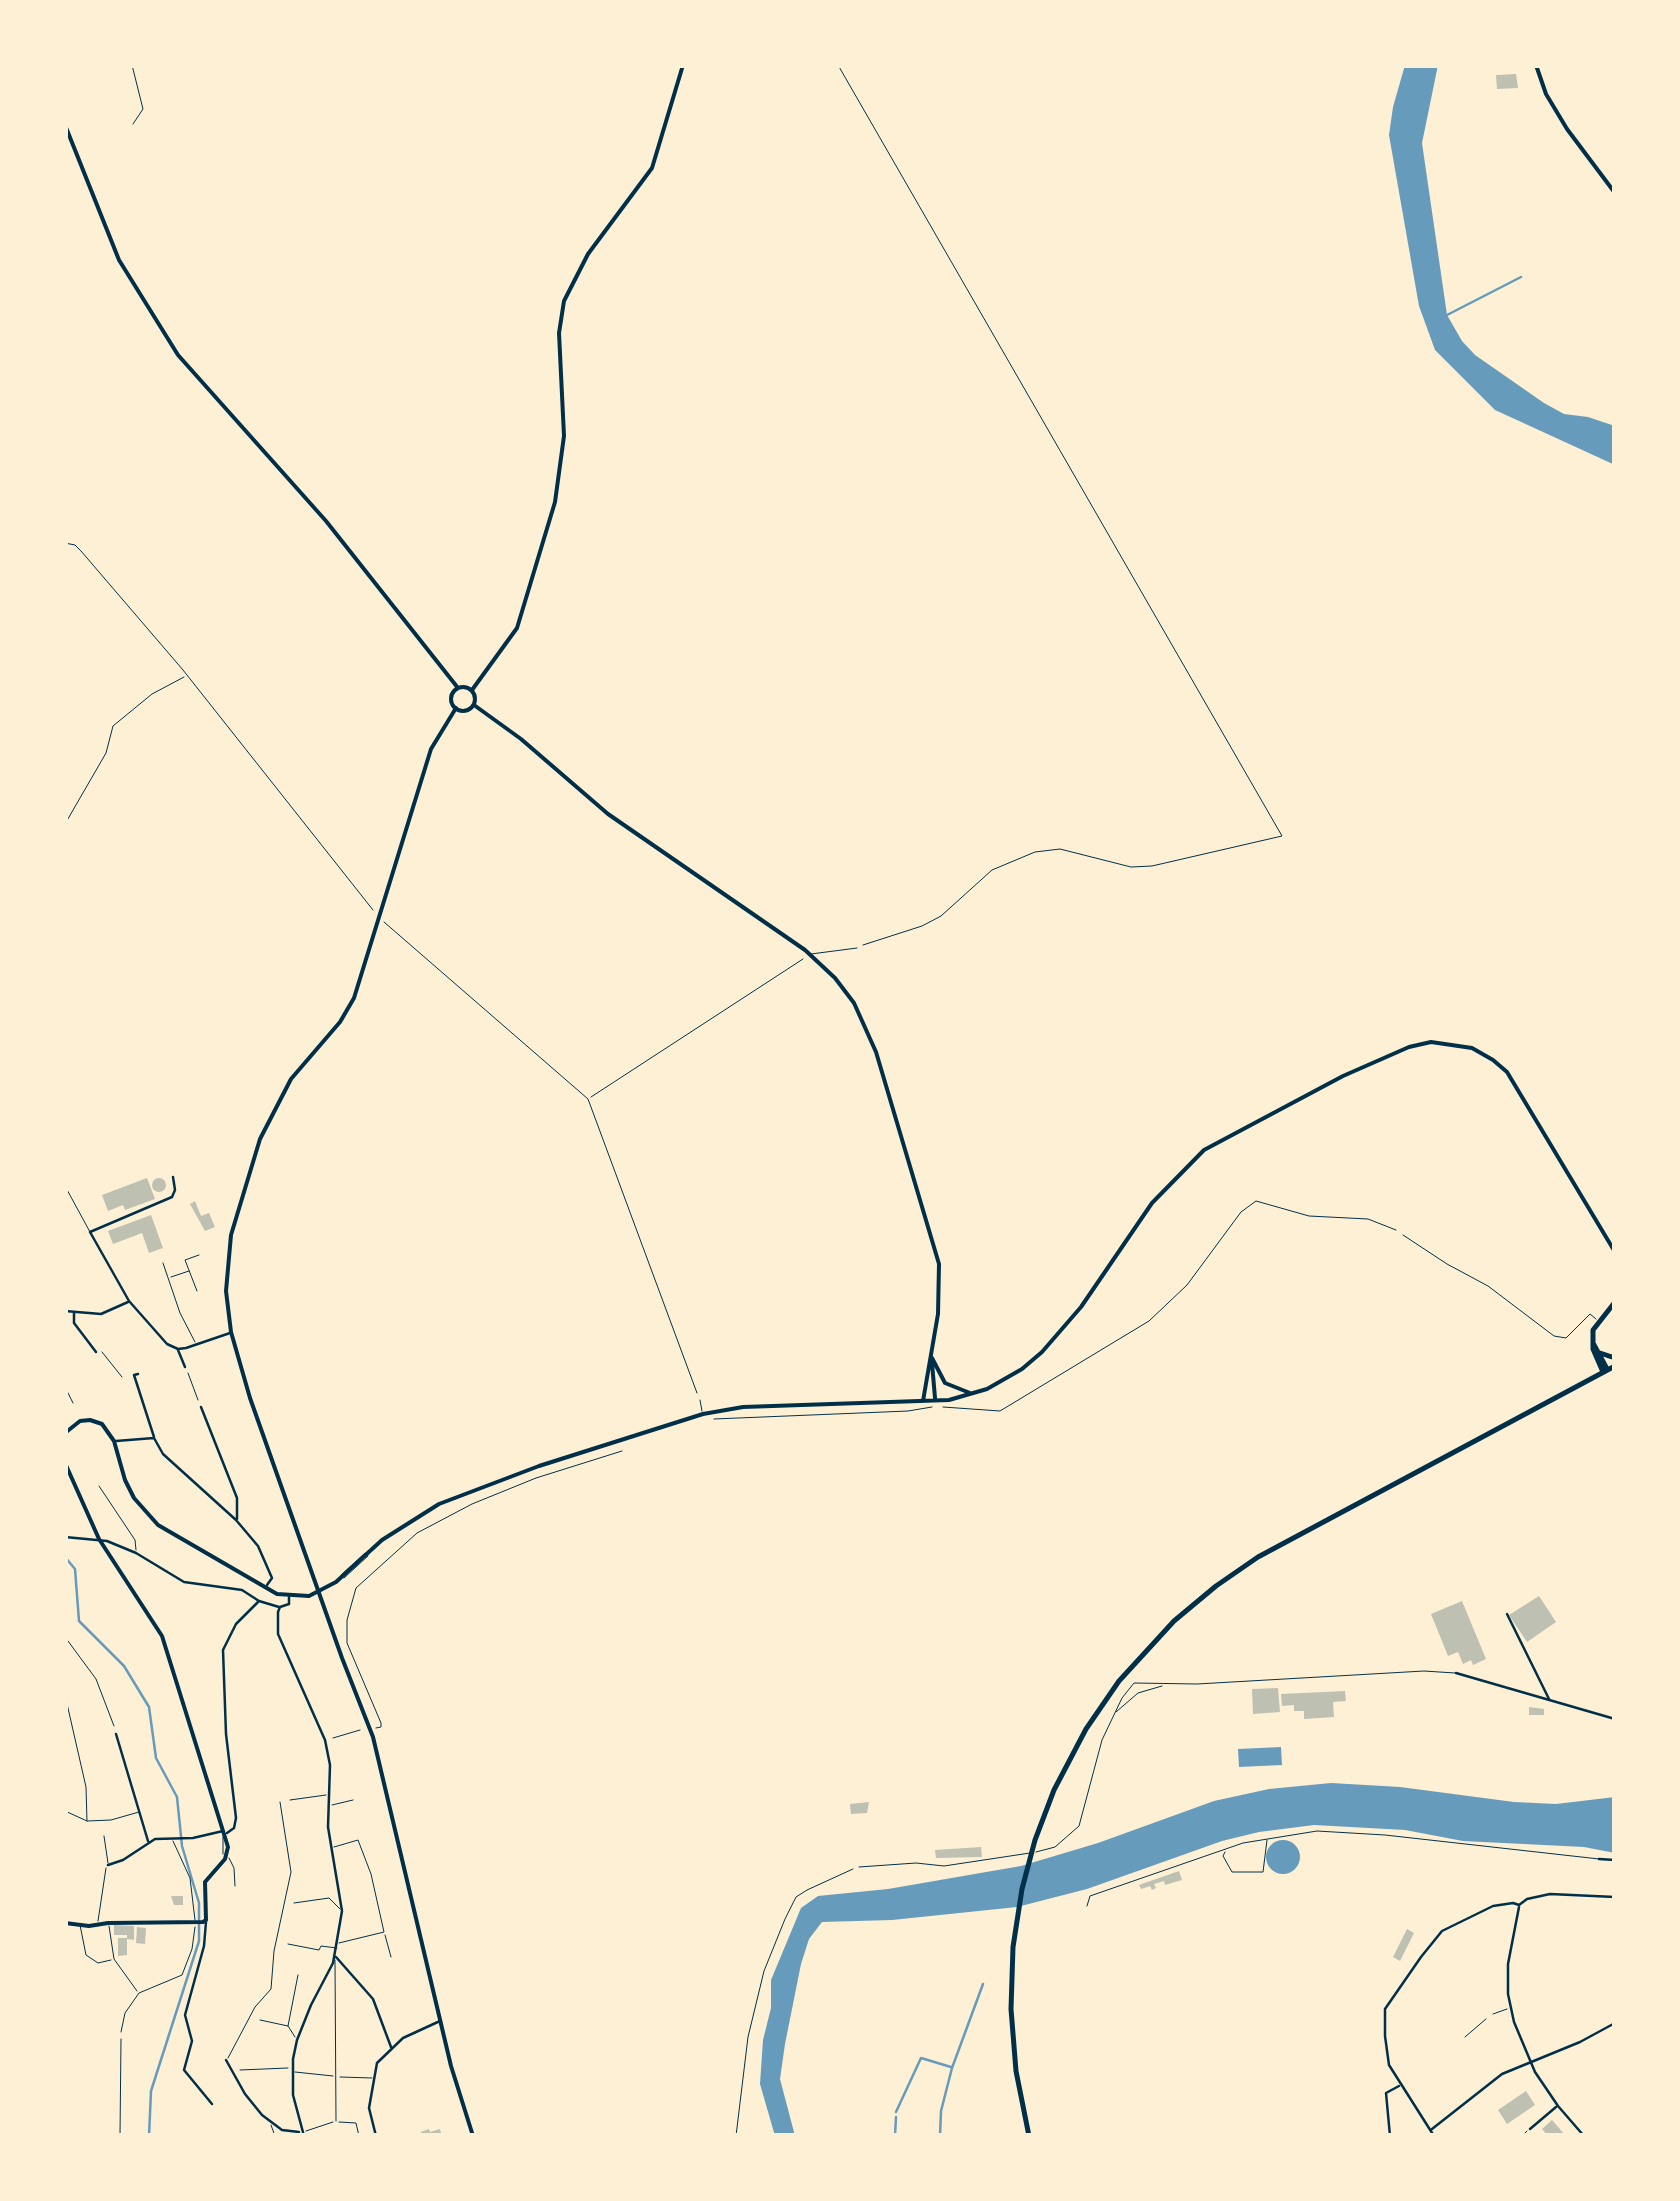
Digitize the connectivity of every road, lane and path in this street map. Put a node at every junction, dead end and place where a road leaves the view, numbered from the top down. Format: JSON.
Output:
{"nodes":[{"id":1,"x":132,"y":65,"type":"edge"},
{"id":2,"x":683,"y":65,"type":"edge"},
{"id":3,"x":838,"y":65,"type":"edge"},
{"id":4,"x":1536,"y":65,"type":"edge"},
{"id":5,"x":133,"y":124,"type":"dead end"},
{"id":6,"x":65,"y":125,"type":"edge"},
{"id":7,"x":1615,"y":193,"type":"edge"},
{"id":8,"x":65,"y":543,"type":"edge"},
{"id":9,"x":186,"y":676,"type":"junction"},
{"id":10,"x":458,"y":688,"type":"junction"},
{"id":11,"x":472,"y":690,"type":"junction"},
{"id":12,"x":474,"y":705,"type":"junction"},
{"id":13,"x":456,"y":708,"type":"junction"},
{"id":14,"x":65,"y":824,"type":"edge"},
{"id":15,"x":380,"y":919,"type":"junction"},
{"id":16,"x":857,"y":948,"type":"joint"},
{"id":17,"x":810,"y":954,"type":"junction"},
{"id":18,"x":588,"y":1098,"type":"junction"},
{"id":19,"x":174,"y":1177,"type":"dead end"},
{"id":20,"x":65,"y":1186,"type":"edge"},
{"id":21,"x":90,"y":1232,"type":"junction"},
{"id":22,"x":1403,"y":1234,"type":"joint"},
{"id":23,"x":1615,"y":1252,"type":"edge"},
{"id":24,"x":199,"y":1255,"type":"dead end"},
{"id":25,"x":163,"y":1263,"type":"dead end"},
{"id":26,"x":190,"y":1270,"type":"junction"},
{"id":27,"x":168,"y":1278,"type":"junction"},
{"id":28,"x":197,"y":1291,"type":"dead end"},
{"id":29,"x":129,"y":1301,"type":"junction"},
{"id":30,"x":1614,"y":1305,"type":"edge"},
{"id":31,"x":65,"y":1311,"type":"edge"},
{"id":32,"x":74,"y":1312,"type":"junction"},
{"id":33,"x":1598,"y":1320,"type":"junction"},
{"id":34,"x":231,"y":1332,"type":"junction"},
{"id":35,"x":1592,"y":1341,"type":"junction"},
{"id":36,"x":196,"y":1345,"type":"junction"},
{"id":37,"x":178,"y":1350,"type":"junction"},
{"id":38,"x":96,"y":1352,"type":"joint"},
{"id":39,"x":1600,"y":1353,"type":"junction"},
{"id":40,"x":932,"y":1358,"type":"junction"},
{"id":41,"x":1615,"y":1358,"type":"edge"},
{"id":42,"x":1615,"y":1366,"type":"edge"},
{"id":43,"x":185,"y":1367,"type":"joint"},
{"id":44,"x":1605,"y":1371,"type":"junction"},
{"id":45,"x":138,"y":1374,"type":"dead end"},
{"id":46,"x":122,"y":1376,"type":"dead end"},
{"id":47,"x":65,"y":1388,"type":"edge"},
{"id":48,"x":978,"y":1393,"type":"junction"},
{"id":49,"x":700,"y":1400,"type":"joint"},
{"id":50,"x":923,"y":1401,"type":"junction"},
{"id":51,"x":74,"y":1403,"type":"dead end"},
{"id":52,"x":935,"y":1404,"type":"junction"},
{"id":53,"x":201,"y":1408,"type":"joint"},
{"id":54,"x":702,"y":1414,"type":"junction"},
{"id":55,"x":713,"y":1419,"type":"dead end"},
{"id":56,"x":65,"y":1433,"type":"edge"},
{"id":57,"x":154,"y":1438,"type":"junction"},
{"id":58,"x":114,"y":1441,"type":"junction"},
{"id":59,"x":622,"y":1451,"type":"dead end"},
{"id":60,"x":65,"y":1463,"type":"edge"},
{"id":61,"x":99,"y":1486,"type":"dead end"},
{"id":62,"x":236,"y":1520,"type":"junction"},
{"id":63,"x":65,"y":1537,"type":"edge"},
{"id":64,"x":99,"y":1539,"type":"junction"},
{"id":65,"x":136,"y":1553,"type":"junction"},
{"id":66,"x":266,"y":1587,"type":"junction"},
{"id":67,"x":319,"y":1592,"type":"junction"},
{"id":68,"x":290,"y":1597,"type":"junction"},
{"id":69,"x":258,"y":1601,"type":"junction"},
{"id":70,"x":280,"y":1607,"type":"junction"},
{"id":71,"x":1508,"y":1614,"type":"dead end"},
{"id":72,"x":65,"y":1638,"type":"edge"},
{"id":73,"x":1456,"y":1673,"type":"joint"},
{"id":74,"x":1128,"y":1681,"type":"dead end"},
{"id":75,"x":1134,"y":1683,"type":"junction"},
{"id":76,"x":1165,"y":1685,"type":"junction"},
{"id":77,"x":65,"y":1695,"type":"edge"},
{"id":78,"x":1550,"y":1700,"type":"junction"},
{"id":79,"x":1114,"y":1714,"type":"junction"},
{"id":80,"x":1615,"y":1719,"type":"edge"},
{"id":81,"x":382,"y":1727,"type":"dead end"},
{"id":82,"x":370,"y":1728,"type":"junction"},
{"id":83,"x":116,"y":1734,"type":"joint"},
{"id":84,"x":325,"y":1740,"type":"junction"},
{"id":85,"x":330,"y":1794,"type":"junction"},
{"id":86,"x":290,"y":1800,"type":"dead end"},
{"id":87,"x":353,"y":1800,"type":"dead end"},
{"id":88,"x":280,"y":1802,"type":"dead end"},
{"id":89,"x":328,"y":1806,"type":"junction"},
{"id":90,"x":65,"y":1811,"type":"edge"},
{"id":91,"x":140,"y":1812,"type":"junction"},
{"id":92,"x":87,"y":1821,"type":"junction"},
{"id":93,"x":225,"y":1833,"type":"junction"},
{"id":94,"x":104,"y":1836,"type":"dead end"},
{"id":95,"x":171,"y":1838,"type":"junction"},
{"id":96,"x":1268,"y":1838,"type":"junction"},
{"id":97,"x":148,"y":1842,"type":"junction"},
{"id":98,"x":330,"y":1848,"type":"junction"},
{"id":99,"x":1227,"y":1848,"type":"junction"},
{"id":100,"x":225,"y":1858,"type":"junction"},
{"id":101,"x":1599,"y":1858,"type":"joint"},
{"id":102,"x":1615,"y":1860,"type":"edge"},
{"id":103,"x":108,"y":1865,"type":"junction"},
{"id":104,"x":859,"y":1867,"type":"joint"},
{"id":105,"x":235,"y":1886,"type":"dead end"},
{"id":106,"x":1615,"y":1897,"type":"edge"},
{"id":107,"x":294,"y":1903,"type":"dead end"},
{"id":108,"x":1520,"y":1905,"type":"junction"},
{"id":109,"x":1087,"y":1906,"type":"dead end"},
{"id":110,"x":342,"y":1911,"type":"junction"},
{"id":111,"x":200,"y":1922,"type":"junction"},
{"id":112,"x":65,"y":1923,"type":"edge"},
{"id":113,"x":108,"y":1923,"type":"junction"},
{"id":114,"x":98,"y":1924,"type":"junction"},
{"id":115,"x":80,"y":1926,"type":"junction"},
{"id":116,"x":384,"y":1932,"type":"junction"},
{"id":117,"x":288,"y":1944,"type":"dead end"},
{"id":118,"x":338,"y":1946,"type":"junction"},
{"id":119,"x":335,"y":1956,"type":"junction"},
{"id":120,"x":114,"y":1958,"type":"junction"},
{"id":121,"x":391,"y":1958,"type":"dead end"},
{"id":122,"x":298,"y":1974,"type":"dead end"},
{"id":123,"x":139,"y":1993,"type":"junction"},
{"id":124,"x":1510,"y":2008,"type":"junction"},
{"id":125,"x":1494,"y":2014,"type":"joint"},
{"id":126,"x":260,"y":2020,"type":"dead end"},
{"id":127,"x":440,"y":2021,"type":"junction"},
{"id":128,"x":1615,"y":2024,"type":"edge"},
{"id":129,"x":288,"y":2026,"type":"junction"},
{"id":130,"x":120,"y":2032,"type":"joint"},
{"id":131,"x":1465,"y":2037,"type":"dead end"},
{"id":132,"x":297,"y":2040,"type":"junction"},
{"id":133,"x":391,"y":2046,"type":"junction"},
{"id":134,"x":226,"y":2060,"type":"joint"},
{"id":135,"x":1528,"y":2061,"type":"junction"},
{"id":136,"x":232,"y":2070,"type":"junction"},
{"id":137,"x":290,"y":2070,"type":"junction"},
{"id":138,"x":336,"y":2076,"type":"junction"},
{"id":139,"x":372,"y":2078,"type":"junction"},
{"id":140,"x":1401,"y":2085,"type":"junction"},
{"id":141,"x":212,"y":2104,"type":"dead end"},
{"id":142,"x":1558,"y":2106,"type":"junction"},
{"id":143,"x":270,"y":2122,"type":"junction"},
{"id":144,"x":336,"y":2122,"type":"junction"},
{"id":145,"x":1530,"y":2129,"type":"joint"},
{"id":146,"x":1430,"y":2130,"type":"junction"},
{"id":147,"x":302,"y":2134,"type":"edge"},
{"id":148,"x":120,"y":2136,"type":"edge"},
{"id":149,"x":275,"y":2136,"type":"edge"},
{"id":150,"x":366,"y":2136,"type":"edge"},
{"id":151,"x":376,"y":2136,"type":"edge"},
{"id":152,"x":473,"y":2136,"type":"edge"},
{"id":153,"x":736,"y":2136,"type":"edge"},
{"id":154,"x":1029,"y":2136,"type":"edge"},
{"id":155,"x":1390,"y":2136,"type":"edge"},
{"id":156,"x":1434,"y":2136,"type":"edge"},
{"id":157,"x":1522,"y":2136,"type":"edge"},
{"id":158,"x":1584,"y":2136,"type":"edge"}],
"edges":[{"from":1,"to":5,"type":"path"},
{"from":2,"to":11,"type":"main road"},
{"from":3,"to":16,"type":"path"},
{"from":4,"to":7,"type":"main road"},
{"from":6,"to":10,"type":"main road"},
{"from":8,"to":9,"type":"path"},
{"from":9,"to":14,"type":"path"},
{"from":9,"to":15,"type":"path"},
{"from":10,"to":11,"type":"main road"},
{"from":10,"to":13,"type":"main road"},
{"from":11,"to":12,"type":"main road"},
{"from":12,"to":13,"type":"main road"},
{"from":12,"to":17,"type":"main road"},
{"from":13,"to":15,"type":"main road"},
{"from":15,"to":18,"type":"path"},
{"from":15,"to":34,"type":"main road"},
{"from":16,"to":17,"type":"lane"},
{"from":17,"to":18,"type":"path"},
{"from":17,"to":40,"type":"main road"},
{"from":18,"to":49,"type":"path"},
{"from":19,"to":21,"type":"street"},
{"from":20,"to":21,"type":"lane"},
{"from":21,"to":29,"type":"street"},
{"from":22,"to":33,"type":"lane"},
{"from":22,"to":52,"type":"path"},
{"from":23,"to":48,"type":"main road"},
{"from":24,"to":26,"type":"lane"},
{"from":25,"to":27,"type":"lane"},
{"from":26,"to":27,"type":"lane"},
{"from":26,"to":28,"type":"lane"},
{"from":27,"to":36,"type":"lane"},
{"from":29,"to":32,"type":"street"},
{"from":29,"to":37,"type":"street"},
{"from":30,"to":33,"type":"main road"},
{"from":31,"to":32,"type":"street"},
{"from":32,"to":38,"type":"street"},
{"from":33,"to":35,"type":"main road"},
{"from":34,"to":36,"type":"street"},
{"from":34,"to":67,"type":"main road"},
{"from":35,"to":39,"type":"main road"},
{"from":35,"to":44,"type":"main road"},
{"from":36,"to":37,"type":"street"},
{"from":37,"to":43,"type":"street"},
{"from":38,"to":46,"type":"path"},
{"from":39,"to":41,"type":"main road"},
{"from":39,"to":44,"type":"main road"},
{"from":40,"to":48,"type":"main road"},
{"from":40,"to":50,"type":"main road"},
{"from":40,"to":52,"type":"main road"},
{"from":42,"to":44,"type":"main road"},
{"from":43,"to":53,"type":"path"},
{"from":44,"to":154,"type":"main road"},
{"from":45,"to":57,"type":"street"},
{"from":47,"to":51,"type":"path"},
{"from":48,"to":52,"type":"main road"},
{"from":49,"to":54,"type":"lane"},
{"from":50,"to":52,"type":"main road"},
{"from":50,"to":54,"type":"main road"},
{"from":52,"to":55,"type":"path"},
{"from":53,"to":62,"type":"street"},
{"from":54,"to":67,"type":"main road"},
{"from":56,"to":58,"type":"main road"},
{"from":57,"to":58,"type":"street"},
{"from":57,"to":62,"type":"street"},
{"from":58,"to":66,"type":"main road"},
{"from":59,"to":81,"type":"path"},
{"from":60,"to":64,"type":"main road"},
{"from":61,"to":65,"type":"lane"},
{"from":62,"to":66,"type":"street"},
{"from":63,"to":64,"type":"street"},
{"from":64,"to":65,"type":"street"},
{"from":64,"to":93,"type":"main road"},
{"from":65,"to":69,"type":"street"},
{"from":66,"to":68,"type":"main road"},
{"from":67,"to":68,"type":"main road"},
{"from":67,"to":82,"type":"main road"},
{"from":68,"to":70,"type":"street"},
{"from":69,"to":70,"type":"street"},
{"from":69,"to":93,"type":"street"},
{"from":70,"to":84,"type":"street"},
{"from":71,"to":78,"type":"street"},
{"from":72,"to":83,"type":"path"},
{"from":73,"to":76,"type":"lane"},
{"from":73,"to":78,"type":"street"},
{"from":74,"to":75,"type":"lane"},
{"from":75,"to":76,"type":"lane"},
{"from":75,"to":79,"type":"lane"},
{"from":76,"to":79,"type":"lane"},
{"from":77,"to":92,"type":"lane"},
{"from":78,"to":80,"type":"street"},
{"from":79,"to":104,"type":"lane"},
{"from":82,"to":84,"type":"path"},
{"from":82,"to":127,"type":"main road"},
{"from":83,"to":91,"type":"street"},
{"from":84,"to":85,"type":"street"},
{"from":85,"to":86,"type":"lane"},
{"from":85,"to":89,"type":"street"},
{"from":87,"to":89,"type":"lane"},
{"from":88,"to":134,"type":"lane"},
{"from":89,"to":98,"type":"street"},
{"from":90,"to":92,"type":"lane"},
{"from":91,"to":92,"type":"lane"},
{"from":91,"to":97,"type":"street"},
{"from":93,"to":95,"type":"street"},
{"from":93,"to":100,"type":"main road"},
{"from":94,"to":103,"type":"lane"},
{"from":95,"to":97,"type":"street"},
{"from":95,"to":111,"type":"lane"},
{"from":96,"to":99,"type":"lane"},
{"from":96,"to":99,"type":"lane"},
{"from":96,"to":101,"type":"lane"},
{"from":97,"to":103,"type":"street"},
{"from":98,"to":110,"type":"street"},
{"from":98,"to":116,"type":"lane"},
{"from":99,"to":109,"type":"lane"},
{"from":100,"to":105,"type":"lane"},
{"from":100,"to":111,"type":"main road"},
{"from":101,"to":102,"type":"street"},
{"from":103,"to":114,"type":"lane"},
{"from":104,"to":153,"type":"path"},
{"from":106,"to":108,"type":"street"},
{"from":107,"to":110,"type":"lane"},
{"from":108,"to":124,"type":"street"},
{"from":108,"to":140,"type":"street"},
{"from":110,"to":118,"type":"street"},
{"from":111,"to":113,"type":"main road"},
{"from":111,"to":123,"type":"lane"},
{"from":111,"to":141,"type":"street"},
{"from":112,"to":115,"type":"main road"},
{"from":113,"to":114,"type":"main road"},
{"from":113,"to":120,"type":"lane"},
{"from":114,"to":115,"type":"main road"},
{"from":115,"to":120,"type":"lane"},
{"from":116,"to":118,"type":"lane"},
{"from":116,"to":121,"type":"lane"},
{"from":117,"to":118,"type":"lane"},
{"from":118,"to":119,"type":"street"},
{"from":119,"to":132,"type":"street"},
{"from":119,"to":133,"type":"street"},
{"from":119,"to":138,"type":"lane"},
{"from":120,"to":123,"type":"lane"},
{"from":122,"to":129,"type":"lane"},
{"from":123,"to":130,"type":"lane"},
{"from":124,"to":125,"type":"lane"},
{"from":124,"to":135,"type":"street"},
{"from":125,"to":131,"type":"path"},
{"from":126,"to":129,"type":"lane"},
{"from":127,"to":133,"type":"street"},
{"from":127,"to":152,"type":"main road"},
{"from":128,"to":135,"type":"street"},
{"from":129,"to":132,"type":"lane"},
{"from":130,"to":148,"type":"path"},
{"from":132,"to":137,"type":"street"},
{"from":133,"to":139,"type":"street"},
{"from":134,"to":136,"type":"street"},
{"from":135,"to":142,"type":"street"},
{"from":135,"to":146,"type":"street"},
{"from":136,"to":137,"type":"path"},
{"from":136,"to":143,"type":"street"},
{"from":137,"to":138,"type":"lane"},
{"from":137,"to":147,"type":"street"},
{"from":138,"to":139,"type":"lane"},
{"from":138,"to":144,"type":"lane"},
{"from":139,"to":151,"type":"street"},
{"from":140,"to":146,"type":"street"},
{"from":140,"to":155,"type":"street"},
{"from":142,"to":145,"type":"street"},
{"from":142,"to":158,"type":"street"},
{"from":143,"to":147,"type":"street"},
{"from":143,"to":149,"type":"lane"},
{"from":144,"to":147,"type":"lane"},
{"from":144,"to":150,"type":"lane"},
{"from":145,"to":157,"type":"lane"},
{"from":146,"to":156,"type":"street"}]}
